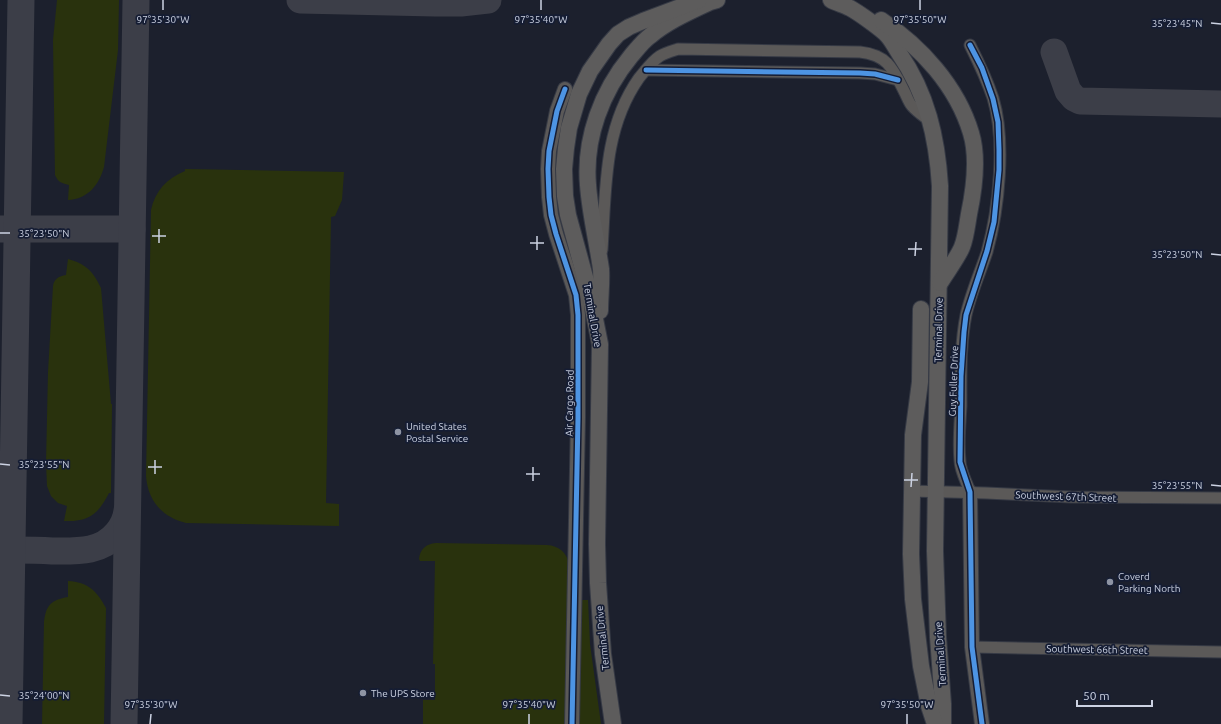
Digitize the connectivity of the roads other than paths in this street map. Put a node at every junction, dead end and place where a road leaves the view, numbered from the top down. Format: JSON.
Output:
{"nodes":[{"id":1,"x":699,"y":0,"type":"edge"},
{"id":2,"x":717,"y":0,"type":"edge"},
{"id":3,"x":831,"y":0,"type":"edge"},
{"id":4,"x":845,"y":0,"type":"edge"},
{"id":5,"x":970,"y":45,"type":"dead end"},
{"id":6,"x":646,"y":70,"type":"junction"},
{"id":7,"x":898,"y":80,"type":"junction"},
{"id":8,"x":565,"y":89,"type":"dead end"},
{"id":9,"x":931,"y":122,"type":"junction"},
{"id":10,"x":601,"y":270,"type":"junction"},
{"id":11,"x":939,"y":284,"type":"junction"},
{"id":12,"x":921,"y":309,"type":"dead end"},
{"id":13,"x":600,"y":344,"type":"junction"},
{"id":14,"x":920,"y":354,"type":"junction"},
{"id":15,"x":938,"y":354,"type":"junction"},
{"id":16,"x":911,"y":491,"type":"junction"},
{"id":17,"x":935,"y":492,"type":"junction"},
{"id":18,"x":970,"y":492,"type":"junction"},
{"id":19,"x":1221,"y":498,"type":"edge"},
{"id":20,"x":972,"y":647,"type":"junction"},
{"id":21,"x":1221,"y":652,"type":"edge"},
{"id":22,"x":572,"y":724,"type":"edge"},
{"id":23,"x":613,"y":724,"type":"edge"},
{"id":24,"x":935,"y":724,"type":"edge"},
{"id":25,"x":943,"y":724,"type":"edge"},
{"id":26,"x":982,"y":724,"type":"edge"}],
"edges":[{"from":1,"to":13,"type":"main road","name":"Terminal Drive"},
{"from":2,"to":10,"type":"main road"},
{"from":3,"to":9,"type":"main road"},
{"from":4,"to":11,"type":"main road","name":"Terminal Drive"},
{"from":5,"to":18,"type":"street","name":"Guy Fuller Drive"},
{"from":6,"to":7,"type":"street"},
{"from":6,"to":7,"type":"street"},
{"from":6,"to":10,"type":"street"},
{"from":7,"to":9,"type":"street"},
{"from":8,"to":22,"type":"street","name":"Air Cargo Road"},
{"from":9,"to":11,"type":"main road"},
{"from":10,"to":13,"type":"main road"},
{"from":11,"to":15,"type":"main road","name":"Terminal Drive"},
{"from":12,"to":14,"type":"main road"},
{"from":13,"to":23,"type":"main road","name":"Terminal Drive"},
{"from":14,"to":15,"type":"main road"},
{"from":14,"to":16,"type":"main road"},
{"from":15,"to":17,"type":"main road","name":"Terminal Drive"},
{"from":16,"to":17,"type":"street","name":"Southwest 67th Street"},
{"from":16,"to":24,"type":"main road"},
{"from":17,"to":18,"type":"street","name":"Southwest 67th Street"},
{"from":17,"to":25,"type":"main road","name":"Terminal Drive"},
{"from":18,"to":19,"type":"street","name":"Southwest 67th Street"},
{"from":18,"to":20,"type":"street","name":"Guy Fuller Drive"},
{"from":20,"to":21,"type":"street","name":"Southwest 66th Street"},
{"from":20,"to":26,"type":"street","name":"Guy Fuller Drive"}]}
